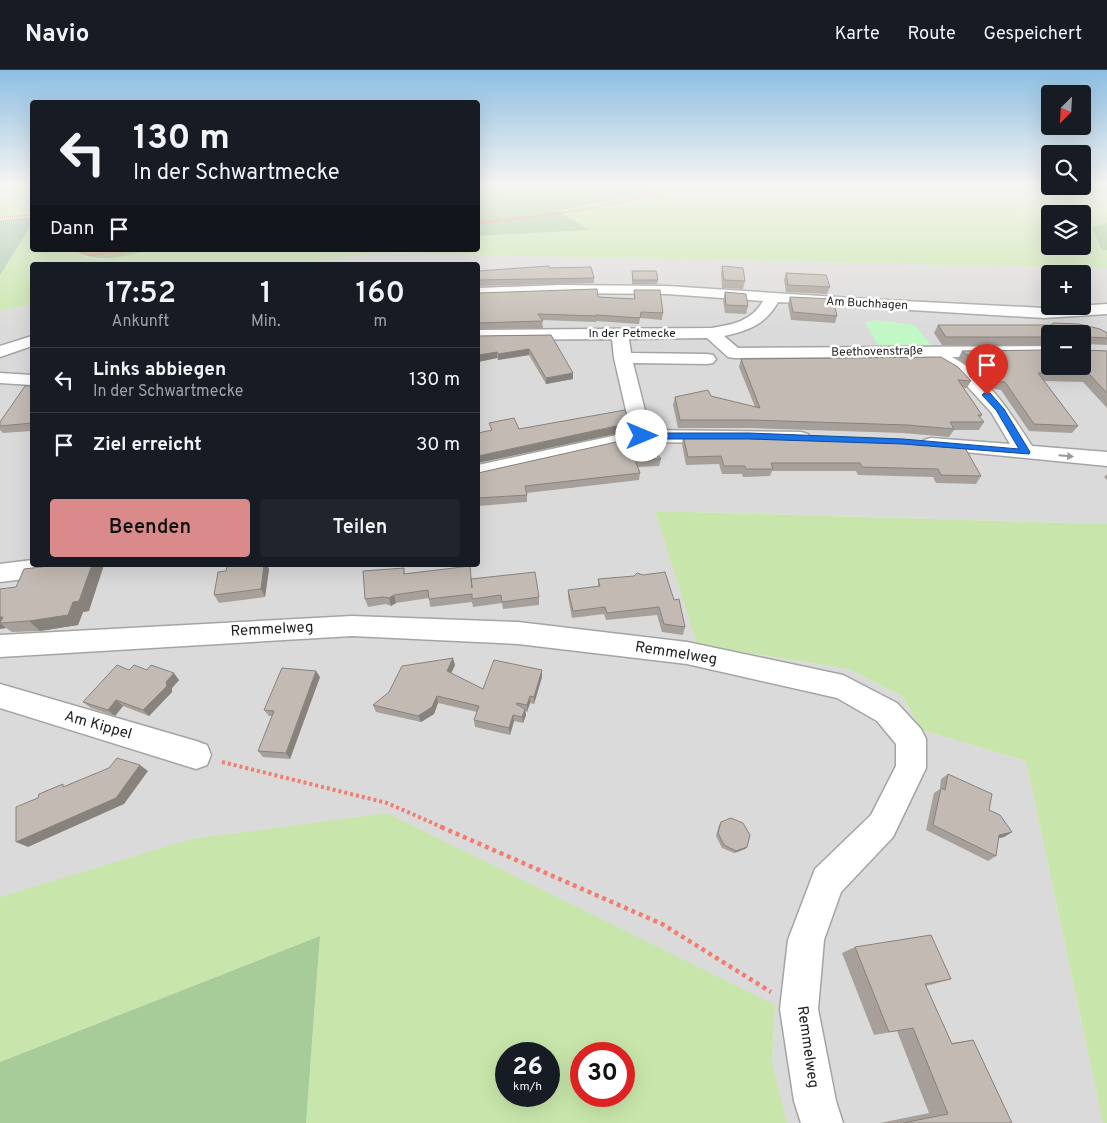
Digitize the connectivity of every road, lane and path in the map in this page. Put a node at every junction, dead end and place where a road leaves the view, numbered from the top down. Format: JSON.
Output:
{"nodes":[{"id":1,"x":81,"y":252,"type":"edge"},
{"id":2,"x":117,"y":252,"type":"edge"},
{"id":3,"x":480,"y":293,"type":"edge"},
{"id":4,"x":772,"y":298,"type":"junction"},
{"id":5,"x":1107,"y":309,"type":"edge"},
{"id":6,"x":712,"y":333,"type":"junction"},
{"id":7,"x":620,"y":334,"type":"junction"},
{"id":8,"x":480,"y":335,"type":"edge"},
{"id":9,"x":30,"y":342,"type":"edge"},
{"id":10,"x":928,"y":351,"type":"junction"},
{"id":11,"x":1041,"y":351,"type":"edge"},
{"id":12,"x":0,"y":352,"type":"edge"},
{"id":13,"x":623,"y":358,"type":"junction"},
{"id":14,"x":707,"y":359,"type":"dead end"},
{"id":15,"x":0,"y":378,"type":"edge"},
{"id":16,"x":30,"y":380,"type":"edge"},
{"id":17,"x":642,"y":436,"type":"junction"},
{"id":18,"x":816,"y":438,"type":"edge"},
{"id":19,"x":912,"y":442,"type":"edge"},
{"id":20,"x":1025,"y":452,"type":"junction"},
{"id":21,"x":1107,"y":459,"type":"edge"},
{"id":22,"x":480,"y":472,"type":"edge"},
{"id":23,"x":50,"y":567,"type":"edge"},
{"id":24,"x":0,"y":573,"type":"edge"},
{"id":25,"x":0,"y":646,"type":"edge"},
{"id":26,"x":0,"y":696,"type":"edge"},
{"id":27,"x":196,"y":756,"type":"joint"},
{"id":28,"x":799,"y":1009,"type":"junction"},
{"id":29,"x":822,"y":1123,"type":"edge"}],
"edges":[{"from":1,"to":2,"type":"path"},
{"from":3,"to":4,"type":"street","name":"Am Buchhagen"},
{"from":4,"to":5,"type":"street","name":"Am Buchhagen"},
{"from":4,"to":6,"type":"street","name":"In der Petmecke"},
{"from":6,"to":7,"type":"street","name":"In der Petmecke"},
{"from":6,"to":10,"type":"street","name":"Beethovenstraße"},
{"from":7,"to":8,"type":"street","name":"In der Petmecke"},
{"from":7,"to":13,"type":"street"},
{"from":9,"to":12,"type":"street"},
{"from":10,"to":11,"type":"street","name":"Beethovenstraße"},
{"from":10,"to":20,"type":"street"},
{"from":13,"to":14,"type":"street"},
{"from":13,"to":17,"type":"street"},
{"from":15,"to":16,"type":"street"},
{"from":17,"to":18,"type":"street"},
{"from":17,"to":22,"type":"street"},
{"from":19,"to":20,"type":"street"},
{"from":20,"to":21,"type":"street","one_way":true},
{"from":23,"to":24,"type":"street"},
{"from":25,"to":28,"type":"street","name":"Remmelweg"},
{"from":26,"to":27,"type":"street","name":"Am Kippel"},
{"from":27,"to":28,"type":"path"},
{"from":28,"to":29,"type":"street","name":"Remmelweg"}]}
